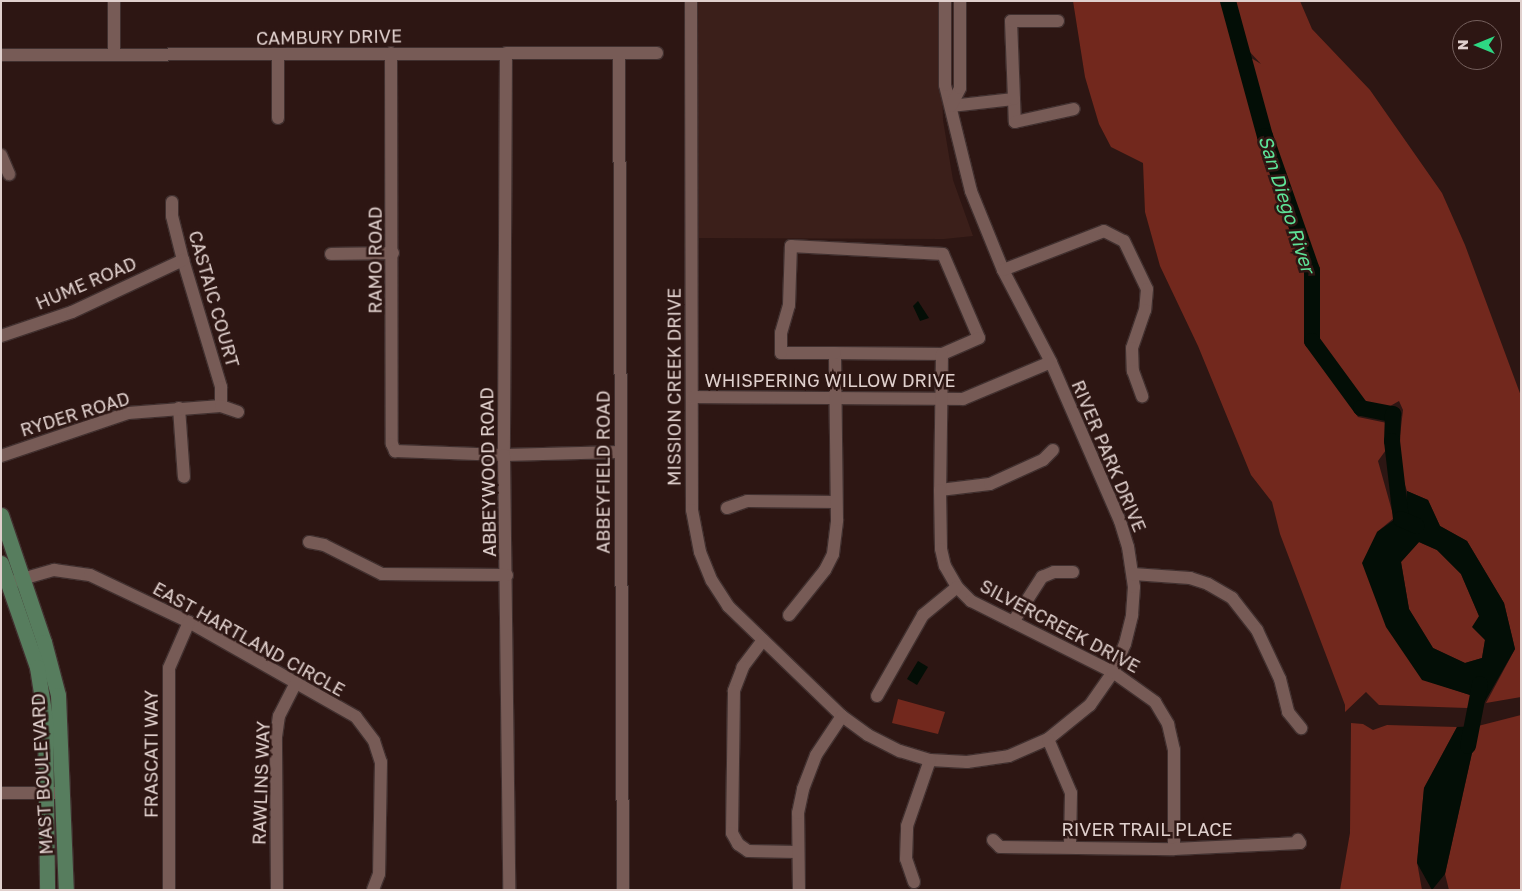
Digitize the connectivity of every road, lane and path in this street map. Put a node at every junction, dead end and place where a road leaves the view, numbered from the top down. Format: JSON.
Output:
{"nodes":[{"id":1,"x":114,"y":1,"type":"edge"},
{"id":2,"x":691,"y":1,"type":"edge"},
{"id":3,"x":945,"y":1,"type":"edge"},
{"id":4,"x":960,"y":1,"type":"edge"},
{"id":5,"x":1058,"y":21,"type":"dead end"},
{"id":6,"x":391,"y":53,"type":"junction"},
{"id":7,"x":506,"y":53,"type":"junction"},
{"id":8,"x":657,"y":53,"type":"dead end"},
{"id":9,"x":619,"y":54,"type":"junction"},
{"id":10,"x":1,"y":55,"type":"edge"},
{"id":11,"x":114,"y":55,"type":"junction"},
{"id":12,"x":278,"y":55,"type":"junction"},
{"id":13,"x":1014,"y":98,"type":"junction"},
{"id":14,"x":952,"y":106,"type":"junction"},
{"id":15,"x":1074,"y":109,"type":"dead end"},
{"id":16,"x":278,"y":118,"type":"dead end"},
{"id":17,"x":1,"y":155,"type":"edge"},
{"id":18,"x":9,"y":174,"type":"dead end"},
{"id":19,"x":172,"y":202,"type":"dead end"},
{"id":20,"x":393,"y":253,"type":"junction"},
{"id":21,"x":331,"y":254,"type":"dead end"},
{"id":22,"x":183,"y":260,"type":"junction"},
{"id":23,"x":1003,"y":270,"type":"junction"},
{"id":24,"x":1,"y":336,"type":"edge"},
{"id":25,"x":835,"y":353,"type":"junction"},
{"id":26,"x":942,"y":354,"type":"junction"},
{"id":27,"x":1051,"y":362,"type":"junction"},
{"id":28,"x":1142,"y":396,"type":"dead end"},
{"id":29,"x":692,"y":397,"type":"junction"},
{"id":30,"x":836,"y":398,"type":"junction"},
{"id":31,"x":940,"y":400,"type":"junction"},
{"id":32,"x":220,"y":406,"type":"junction"},
{"id":33,"x":179,"y":408,"type":"junction"},
{"id":34,"x":238,"y":412,"type":"dead end"},
{"id":35,"x":1053,"y":450,"type":"dead end"},
{"id":36,"x":620,"y":452,"type":"junction"},
{"id":37,"x":504,"y":455,"type":"junction"},
{"id":38,"x":1,"y":456,"type":"edge"},
{"id":39,"x":184,"y":477,"type":"dead end"},
{"id":40,"x":940,"y":490,"type":"junction"},
{"id":41,"x":836,"y":502,"type":"junction"},
{"id":42,"x":728,"y":508,"type":"dead end"},
{"id":43,"x":1,"y":515,"type":"edge"},
{"id":44,"x":309,"y":542,"type":"dead end"},
{"id":45,"x":1,"y":563,"type":"edge"},
{"id":46,"x":1073,"y":572,"type":"dead end"},
{"id":47,"x":507,"y":574,"type":"junction"},
{"id":48,"x":1133,"y":574,"type":"junction"},
{"id":49,"x":23,"y":578,"type":"junction"},
{"id":50,"x":8,"y":583,"type":"junction"},
{"id":51,"x":957,"y":587,"type":"junction"},
{"id":52,"x":789,"y":615,"type":"dead end"},
{"id":53,"x":189,"y":622,"type":"junction"},
{"id":54,"x":1013,"y":622,"type":"junction"},
{"id":55,"x":763,"y":640,"type":"junction"},
{"id":56,"x":1114,"y":672,"type":"junction"},
{"id":57,"x":296,"y":682,"type":"junction"},
{"id":58,"x":877,"y":696,"type":"dead end"},
{"id":59,"x":842,"y":716,"type":"junction"},
{"id":60,"x":1301,"y":728,"type":"dead end"},
{"id":61,"x":1048,"y":740,"type":"junction"},
{"id":62,"x":930,"y":760,"type":"junction"},
{"id":63,"x":1,"y":793,"type":"edge"},
{"id":64,"x":46,"y":793,"type":"junction"},
{"id":65,"x":65,"y":793,"type":"junction"},
{"id":66,"x":993,"y":840,"type":"dead end"},
{"id":67,"x":1298,"y":840,"type":"dead end"},
{"id":68,"x":1070,"y":847,"type":"junction"},
{"id":69,"x":1174,"y":849,"type":"junction"},
{"id":70,"x":797,"y":852,"type":"junction"},
{"id":71,"x":914,"y":882,"type":"dead end"},
{"id":72,"x":46,"y":890,"type":"edge"},
{"id":73,"x":66,"y":890,"type":"edge"},
{"id":74,"x":169,"y":890,"type":"edge"},
{"id":75,"x":277,"y":890,"type":"edge"},
{"id":76,"x":373,"y":890,"type":"edge"},
{"id":77,"x":509,"y":890,"type":"edge"},
{"id":78,"x":623,"y":890,"type":"edge"},
{"id":79,"x":799,"y":890,"type":"edge"}],
"edges":[{"from":1,"to":11,"type":"street"},
{"from":2,"to":29,"type":"street","name":"MISSION CREEK DRIVE"},
{"from":3,"to":14,"type":"street","name":"RIVER PARK DRIVE"},
{"from":4,"to":14,"type":"street"},
{"from":5,"to":13,"type":"street"},
{"from":6,"to":7,"type":"street","name":"CAMBURY DRIVE"},
{"from":6,"to":12,"type":"street","name":"CAMBURY DRIVE"},
{"from":6,"to":20,"type":"street","name":"RAMO ROAD"},
{"from":7,"to":9,"type":"street","name":"CAMBURY DRIVE"},
{"from":7,"to":37,"type":"street","name":"ABBEYWOOD ROAD"},
{"from":8,"to":9,"type":"street","name":"CAMBURY DRIVE"},
{"from":9,"to":36,"type":"street","name":"ABBEYFIELD ROAD"},
{"from":10,"to":11,"type":"street","name":"CAMBURY DRIVE"},
{"from":11,"to":12,"type":"street","name":"CAMBURY DRIVE"},
{"from":12,"to":16,"type":"street"},
{"from":13,"to":14,"type":"street"},
{"from":13,"to":15,"type":"street"},
{"from":14,"to":23,"type":"street","name":"RIVER PARK DRIVE"},
{"from":17,"to":18,"type":"street"},
{"from":19,"to":22,"type":"street","name":"CASTAIC COURT"},
{"from":20,"to":21,"type":"street"},
{"from":20,"to":37,"type":"street","name":"RAMO ROAD"},
{"from":22,"to":24,"type":"street","name":"HUME ROAD"},
{"from":22,"to":32,"type":"street","name":"CASTAIC COURT"},
{"from":23,"to":27,"type":"street","name":"RIVER PARK DRIVE"},
{"from":23,"to":28,"type":"street"},
{"from":25,"to":26,"type":"street"},
{"from":25,"to":26,"type":"street"},
{"from":25,"to":30,"type":"street"},
{"from":26,"to":31,"type":"street","name":"SILVERCREEK DRIVE"},
{"from":27,"to":31,"type":"street","name":"WHISPERING WILLOW DRIVE"},
{"from":27,"to":48,"type":"street","name":"RIVER PARK DRIVE"},
{"from":29,"to":30,"type":"street","name":"WHISPERING WILLOW DRIVE"},
{"from":29,"to":55,"type":"street","name":"MISSION CREEK DRIVE"},
{"from":30,"to":31,"type":"street","name":"WHISPERING WILLOW DRIVE"},
{"from":30,"to":41,"type":"street"},
{"from":31,"to":40,"type":"street","name":"SILVERCREEK DRIVE"},
{"from":32,"to":33,"type":"street","name":"RYDER ROAD"},
{"from":32,"to":34,"type":"street"},
{"from":33,"to":38,"type":"street","name":"RYDER ROAD"},
{"from":33,"to":39,"type":"street"},
{"from":35,"to":40,"type":"street"},
{"from":36,"to":37,"type":"street"},
{"from":36,"to":78,"type":"street","name":"ABBEYFIELD ROAD"},
{"from":37,"to":47,"type":"street","name":"ABBEYWOOD ROAD"},
{"from":40,"to":51,"type":"street","name":"SILVERCREEK DRIVE"},
{"from":41,"to":42,"type":"street"},
{"from":41,"to":52,"type":"street"},
{"from":43,"to":49,"type":"main road","name":"MAST BOULEVARD"},
{"from":44,"to":47,"type":"street"},
{"from":45,"to":50,"type":"main road","name":"MAST BOULEVARD"},
{"from":46,"to":54,"type":"street"},
{"from":47,"to":77,"type":"street","name":"ABBEYWOOD ROAD"},
{"from":48,"to":56,"type":"street","name":"RIVER PARK DRIVE"},
{"from":48,"to":60,"type":"street"},
{"from":49,"to":50,"type":"street","name":"EAST HARTLAND CIRCLE"},
{"from":49,"to":53,"type":"street","name":"EAST HARTLAND CIRCLE"},
{"from":49,"to":65,"type":"main road","name":"MAST BOULEVARD"},
{"from":50,"to":64,"type":"main road","name":"MAST BOULEVARD"},
{"from":51,"to":54,"type":"street","name":"SILVERCREEK DRIVE"},
{"from":51,"to":58,"type":"street"},
{"from":53,"to":57,"type":"street","name":"EAST HARTLAND CIRCLE"},
{"from":53,"to":74,"type":"street","name":"FRASCATI WAY"},
{"from":54,"to":56,"type":"street","name":"SILVERCREEK DRIVE"},
{"from":55,"to":59,"type":"street","name":"MISSION CREEK DRIVE"},
{"from":55,"to":70,"type":"street"},
{"from":56,"to":61,"type":"street","name":"RIVER PARK DRIVE"},
{"from":56,"to":69,"type":"street","name":"SILVERCREEK DRIVE"},
{"from":57,"to":75,"type":"street","name":"RAWLINS WAY"},
{"from":57,"to":76,"type":"street","name":"EAST HARTLAND CIRCLE"},
{"from":59,"to":62,"type":"street","name":"RIVER PARK DRIVE"},
{"from":59,"to":70,"type":"street"},
{"from":61,"to":62,"type":"street","name":"RIVER PARK DRIVE"},
{"from":61,"to":68,"type":"street"},
{"from":62,"to":71,"type":"street"},
{"from":63,"to":64,"type":"street"},
{"from":64,"to":65,"type":"street"},
{"from":64,"to":72,"type":"main road","name":"MAST BOULEVARD"},
{"from":65,"to":73,"type":"main road","name":"MAST BOULEVARD"},
{"from":66,"to":68,"type":"street","name":"RIVER TRAIL PLACE"},
{"from":67,"to":69,"type":"street","name":"RIVER TRAIL PLACE"},
{"from":68,"to":69,"type":"street","name":"RIVER TRAIL PLACE"},
{"from":70,"to":79,"type":"street"}]}
